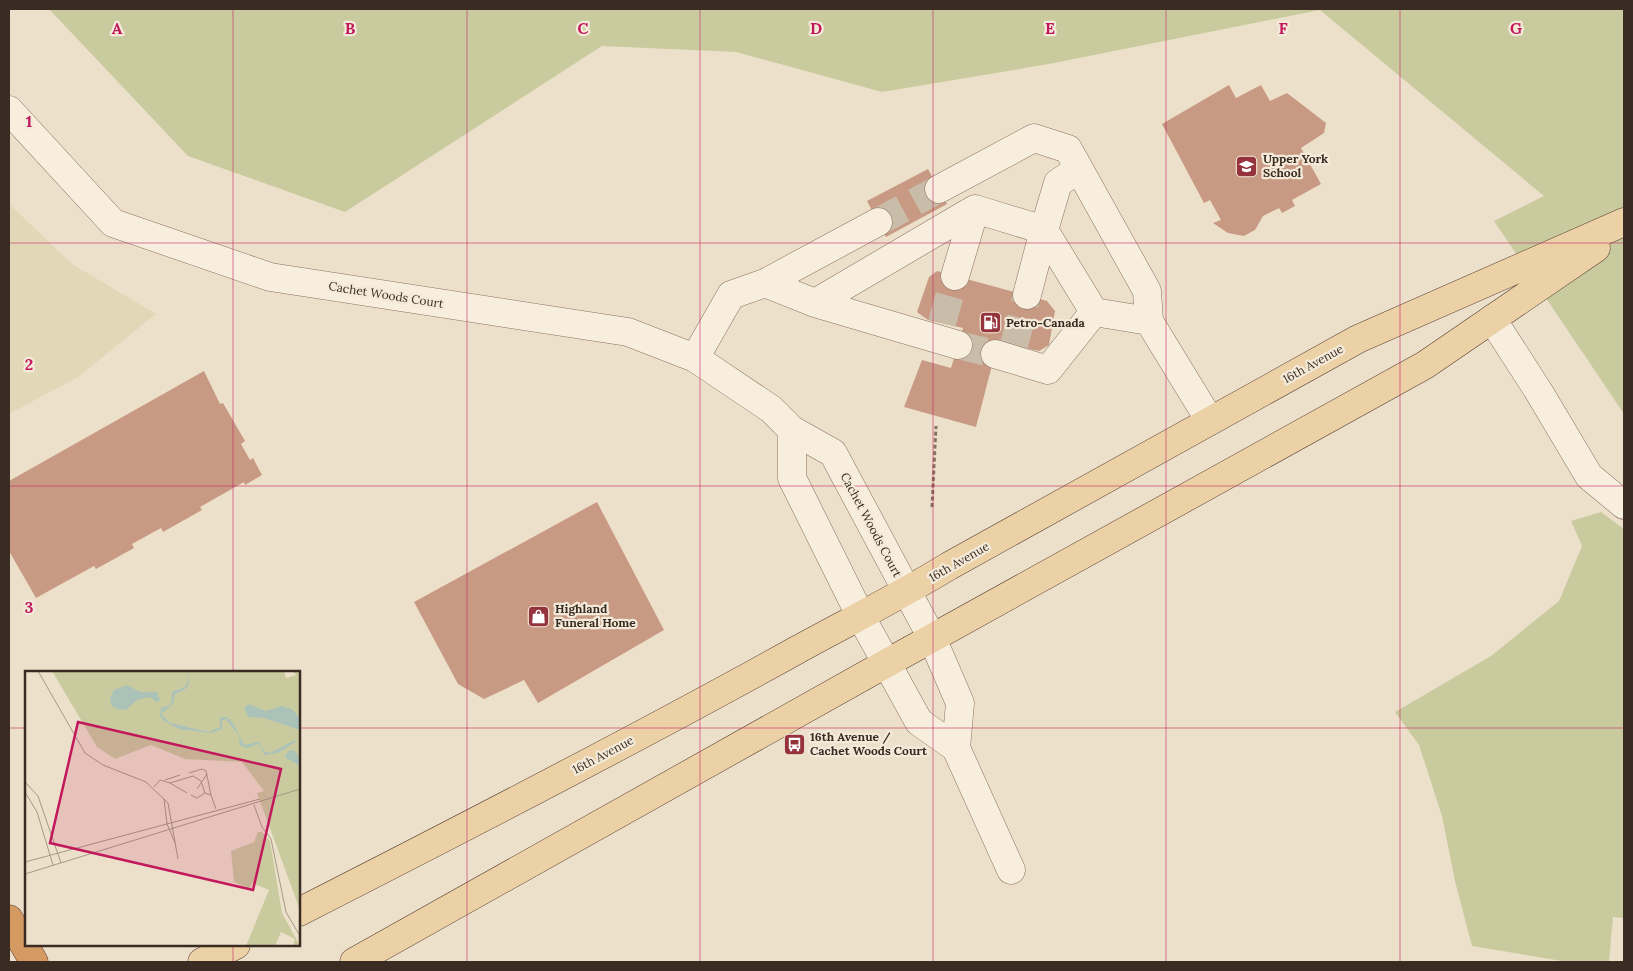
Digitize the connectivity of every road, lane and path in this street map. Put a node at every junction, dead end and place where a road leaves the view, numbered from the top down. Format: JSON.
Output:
{"nodes":[{"id":1,"x":9,"y":110,"type":"edge"},
{"id":2,"x":1079,"y":169,"type":"junction"},
{"id":3,"x":939,"y":189,"type":"tunnel mouth"},
{"id":4,"x":975,"y":209,"type":"junction"},
{"id":5,"x":878,"y":222,"type":"tunnel mouth"},
{"id":6,"x":1624,"y":222,"type":"edge"},
{"id":7,"x":1624,"y":229,"type":"edge"},
{"id":8,"x":1044,"y":230,"type":"junction"},
{"id":9,"x":955,"y":276,"type":"tunnel mouth"},
{"id":10,"x":765,"y":283,"type":"junction"},
{"id":11,"x":1027,"y":295,"type":"tunnel mouth"},
{"id":12,"x":814,"y":302,"type":"junction"},
{"id":13,"x":1094,"y":312,"type":"junction"},
{"id":14,"x":1492,"y":318,"type":"junction"},
{"id":15,"x":1149,"y":321,"type":"junction"},
{"id":16,"x":945,"y":336,"type":"tunnel mouth"},
{"id":17,"x":1007,"y":353,"type":"tunnel mouth"},
{"id":18,"x":695,"y":358,"type":"junction"},
{"id":19,"x":1210,"y":421,"type":"junction"},
{"id":20,"x":936,"y":426,"type":"dead end"},
{"id":21,"x":792,"y":430,"type":"junction"},
{"id":22,"x":1624,"y":505,"type":"edge"},
{"id":23,"x":932,"y":507,"type":"dead end"},
{"id":24,"x":907,"y":592,"type":"junction"},
{"id":25,"x":861,"y":617,"type":"junction"},
{"id":26,"x":932,"y":638,"type":"junction"},
{"id":27,"x":887,"y":663,"type":"junction"},
{"id":28,"x":956,"y":748,"type":"junction"},
{"id":29,"x":1011,"y":870,"type":"dead end"},
{"id":30,"x":300,"y":911,"type":"edge"},
{"id":31,"x":9,"y":919,"type":"edge"},
{"id":32,"x":234,"y":946,"type":"edge"},
{"id":33,"x":34,"y":962,"type":"edge"},
{"id":34,"x":202,"y":962,"type":"edge"},
{"id":35,"x":354,"y":962,"type":"edge"}],
"edges":[{"from":1,"to":18,"type":"street","name":"Cachet Woods Court"},
{"from":2,"to":3,"type":"street"},
{"from":2,"to":8,"type":"street"},
{"from":2,"to":15,"type":"street"},
{"from":4,"to":8,"type":"street"},
{"from":4,"to":9,"type":"street"},
{"from":4,"to":12,"type":"street"},
{"from":5,"to":10,"type":"street"},
{"from":6,"to":19,"type":"main road","name":"16th Avenue"},
{"from":7,"to":14,"type":"main road"},
{"from":8,"to":11,"type":"street"},
{"from":8,"to":13,"type":"street"},
{"from":10,"to":12,"type":"street"},
{"from":10,"to":18,"type":"street"},
{"from":12,"to":16,"type":"street"},
{"from":13,"to":15,"type":"street"},
{"from":13,"to":17,"type":"street"},
{"from":14,"to":22,"type":"street"},
{"from":14,"to":26,"type":"main road"},
{"from":15,"to":19,"type":"street"},
{"from":18,"to":21,"type":"street","name":"Cachet Woods Court"},
{"from":19,"to":24,"type":"main road","name":"16th Avenue"},
{"from":20,"to":23,"type":"path"},
{"from":21,"to":24,"type":"street","name":"Cachet Woods Court"},
{"from":21,"to":25,"type":"street"},
{"from":24,"to":25,"type":"main road","name":"16th Avenue"},
{"from":24,"to":26,"type":"street","name":"Cachet Woods Court"},
{"from":25,"to":27,"type":"street"},
{"from":25,"to":30,"type":"main road","name":"16th Avenue"},
{"from":26,"to":27,"type":"main road"},
{"from":26,"to":28,"type":"street","name":"Cachet Woods Court"},
{"from":27,"to":28,"type":"street"},
{"from":27,"to":35,"type":"main road"},
{"from":28,"to":29,"type":"street"},
{"from":31,"to":33,"type":"highway"},
{"from":32,"to":34,"type":"main road"}]}
